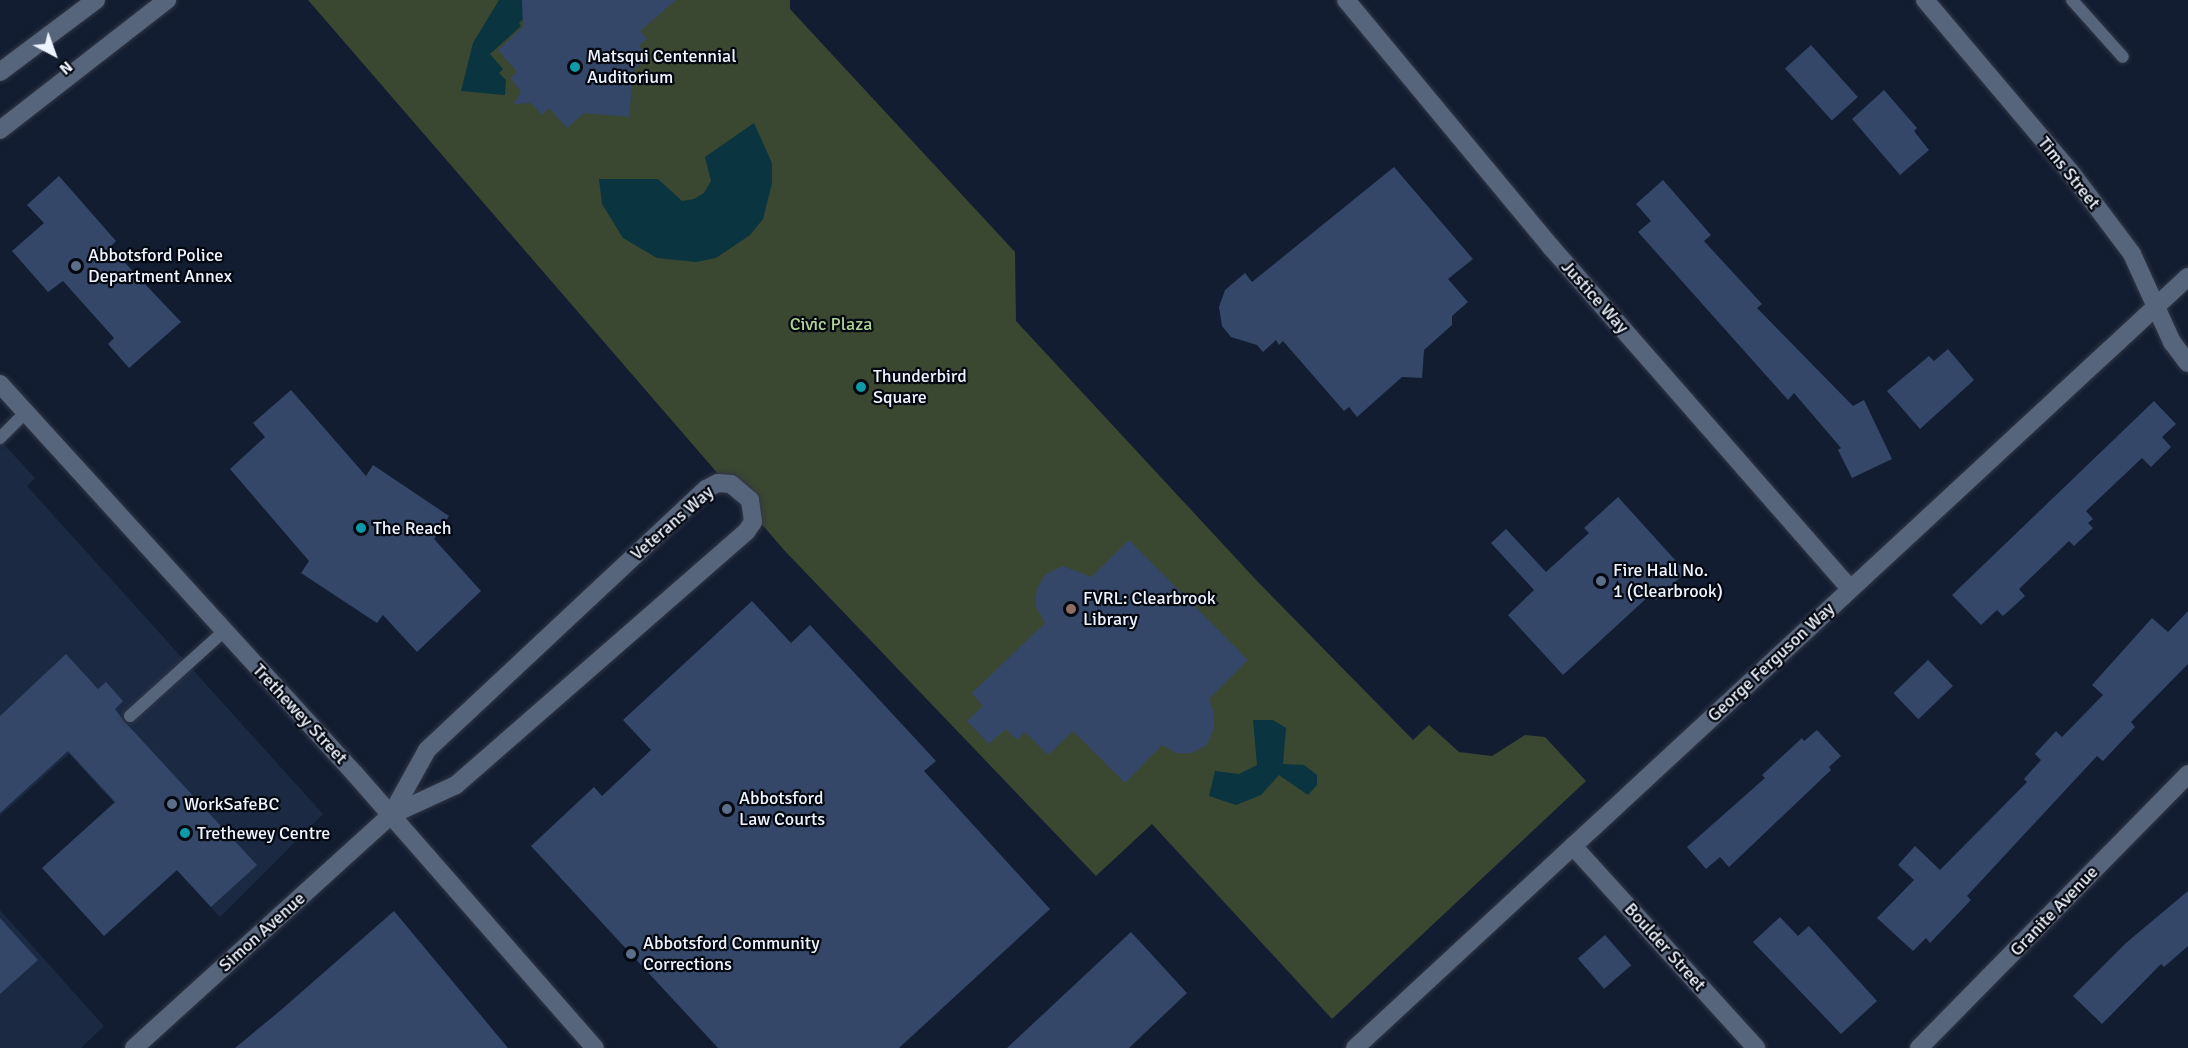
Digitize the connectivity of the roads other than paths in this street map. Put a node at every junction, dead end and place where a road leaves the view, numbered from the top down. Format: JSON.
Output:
{"nodes":[{"id":1,"x":96,"y":0,"type":"edge"},
{"id":2,"x":167,"y":0,"type":"edge"},
{"id":3,"x":1346,"y":0,"type":"edge"},
{"id":4,"x":1925,"y":0,"type":"edge"},
{"id":5,"x":2072,"y":0,"type":"edge"},
{"id":6,"x":2123,"y":57,"type":"dead end"},
{"id":7,"x":0,"y":72,"type":"edge"},
{"id":8,"x":0,"y":130,"type":"edge"},
{"id":9,"x":2188,"y":277,"type":"edge"},
{"id":10,"x":2155,"y":306,"type":"junction"},
{"id":11,"x":2188,"y":363,"type":"edge"},
{"id":12,"x":0,"y":384,"type":"edge"},
{"id":13,"x":26,"y":412,"type":"junction"},
{"id":14,"x":0,"y":438,"type":"edge"},
{"id":15,"x":1850,"y":589,"type":"junction"},
{"id":16,"x":223,"y":632,"type":"junction"},
{"id":17,"x":130,"y":716,"type":"dead end"},
{"id":18,"x":2188,"y":774,"type":"edge"},
{"id":19,"x":391,"y":815,"type":"junction"},
{"id":20,"x":1573,"y":846,"type":"junction"},
{"id":21,"x":134,"y":1048,"type":"edge"},
{"id":22,"x":596,"y":1048,"type":"edge"},
{"id":23,"x":1354,"y":1048,"type":"edge"},
{"id":24,"x":1756,"y":1048,"type":"edge"},
{"id":25,"x":1919,"y":1048,"type":"edge"}],
"edges":[{"from":1,"to":7,"type":"street"},
{"from":2,"to":8,"type":"street"},
{"from":3,"to":15,"type":"street","name":"Justice Way"},
{"from":4,"to":10,"type":"street","name":"Tims Street"},
{"from":5,"to":6,"type":"lane"},
{"from":9,"to":10,"type":"street","name":"George Ferguson Way"},
{"from":10,"to":11,"type":"street","name":"Tims Street"},
{"from":10,"to":15,"type":"street","name":"George Ferguson Way"},
{"from":12,"to":13,"type":"street","name":"Trethewey Street"},
{"from":13,"to":14,"type":"lane"},
{"from":13,"to":16,"type":"street","name":"Trethewey Street"},
{"from":15,"to":20,"type":"street","name":"George Ferguson Way"},
{"from":16,"to":17,"type":"lane"},
{"from":16,"to":19,"type":"street","name":"Trethewey Street"},
{"from":18,"to":25,"type":"street","name":"Granite Avenue"},
{"from":19,"to":19,"type":"street","name":"Veterans Way"},
{"from":19,"to":21,"type":"street","name":"Simon Avenue"},
{"from":19,"to":22,"type":"street","name":"Trethewey Street"},
{"from":20,"to":23,"type":"street","name":"George Ferguson Way"},
{"from":20,"to":24,"type":"street","name":"Boulder Street"}]}
